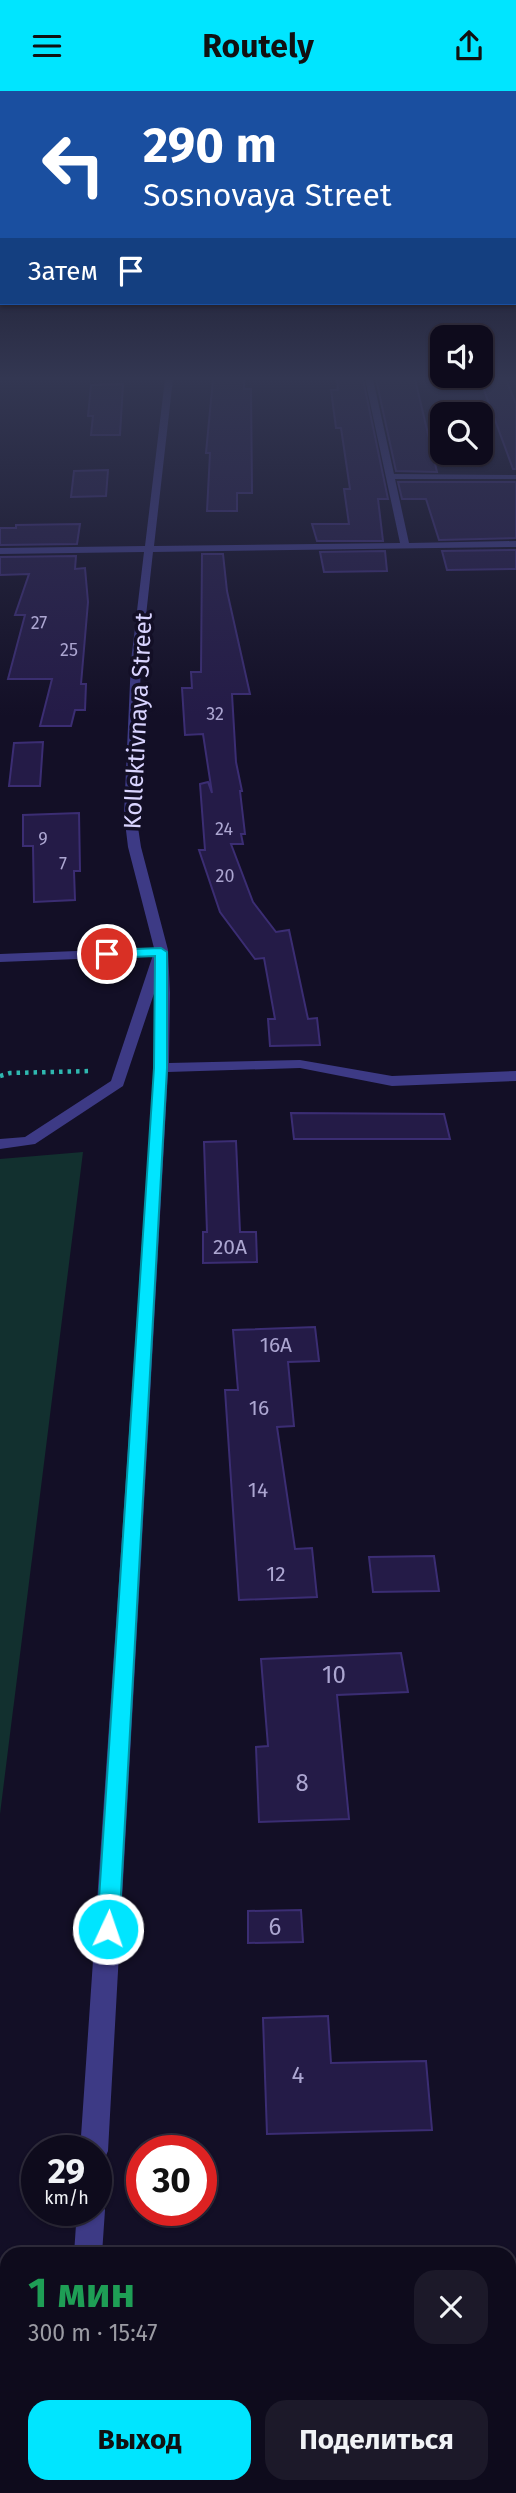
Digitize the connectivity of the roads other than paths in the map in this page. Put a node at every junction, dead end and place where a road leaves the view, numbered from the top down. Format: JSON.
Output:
{"nodes":[{"id":1,"x":156,"y":491,"type":"edge"},
{"id":2,"x":392,"y":491,"type":"edge"},
{"id":3,"x":516,"y":544,"type":"edge"},
{"id":4,"x":405,"y":545,"type":"junction"},
{"id":5,"x":149,"y":549,"type":"junction"},
{"id":6,"x":0,"y":551,"type":"edge"},
{"id":7,"x":161,"y":952,"type":"junction"},
{"id":8,"x":0,"y":958,"type":"edge"},
{"id":9,"x":161,"y":1068,"type":"junction"},
{"id":10,"x":516,"y":1076,"type":"edge"},
{"id":11,"x":0,"y":1143,"type":"edge"},
{"id":12,"x":95,"y":2135,"type":"edge"},
{"id":13,"x":90,"y":2226,"type":"edge"},
{"id":14,"x":88,"y":2247,"type":"edge"}],
"edges":[{"from":1,"to":5,"type":"street","name":"Kollektivnaya Street"},
{"from":2,"to":4,"type":"street"},
{"from":3,"to":4,"type":"street"},
{"from":4,"to":5,"type":"street"},
{"from":5,"to":6,"type":"street"},
{"from":5,"to":7,"type":"street","name":"Kollektivnaya Street"},
{"from":7,"to":8,"type":"street"},
{"from":7,"to":9,"type":"street","name":"Kollektivnaya Street"},
{"from":7,"to":11,"type":"street"},
{"from":9,"to":10,"type":"street"},
{"from":9,"to":12,"type":"street","name":"Kollektivnaya Street"},
{"from":13,"to":14,"type":"street"}]}
